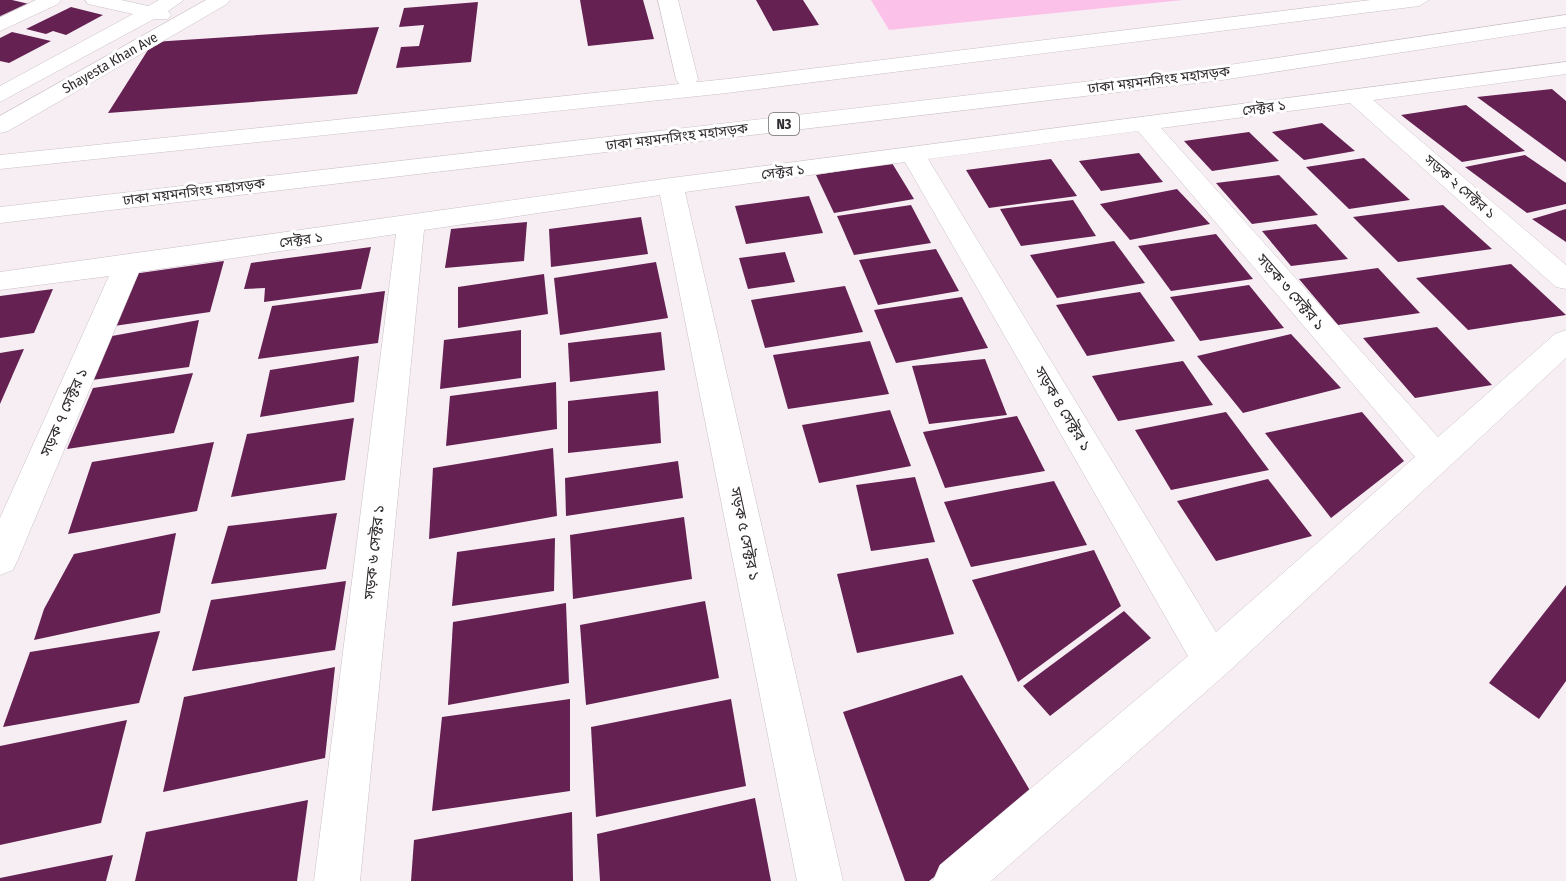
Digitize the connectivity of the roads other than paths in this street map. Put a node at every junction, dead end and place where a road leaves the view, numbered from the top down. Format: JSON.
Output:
{"nodes":[{"id":1,"x":51,"y":0,"type":"edge"},
{"id":2,"x":96,"y":0,"type":"edge"},
{"id":3,"x":174,"y":0,"type":"edge"},
{"id":4,"x":219,"y":0,"type":"edge"},
{"id":5,"x":668,"y":0,"type":"edge"},
{"id":6,"x":1419,"y":0,"type":"edge"},
{"id":7,"x":151,"y":12,"type":"junction"},
{"id":8,"x":183,"y":21,"type":"junction"},
{"id":9,"x":1566,"y":21,"type":"edge"},
{"id":10,"x":0,"y":25,"type":"edge"},
{"id":11,"x":1561,"y":73,"type":"edge"},
{"id":12,"x":687,"y":79,"type":"dead end"},
{"id":13,"x":0,"y":94,"type":"edge"},
{"id":14,"x":1354,"y":95,"type":"junction"},
{"id":15,"x":1145,"y":125,"type":"junction"},
{"id":16,"x":0,"y":126,"type":"edge"},
{"id":17,"x":914,"y":156,"type":"junction"},
{"id":18,"x":0,"y":162,"type":"edge"},
{"id":19,"x":671,"y":186,"type":"junction"},
{"id":20,"x":0,"y":215,"type":"edge"},
{"id":21,"x":411,"y":224,"type":"junction"},
{"id":22,"x":128,"y":265,"type":"junction"},
{"id":23,"x":1566,"y":280,"type":"edge"},
{"id":24,"x":0,"y":281,"type":"edge"},
{"id":25,"x":1566,"y":340,"type":"edge"},
{"id":26,"x":1437,"y":459,"type":"junction"},
{"id":27,"x":0,"y":559,"type":"edge"},
{"id":28,"x":1212,"y":661,"type":"junction"},
{"id":29,"x":337,"y":881,"type":"edge"},
{"id":30,"x":820,"y":881,"type":"edge"},
{"id":31,"x":956,"y":881,"type":"edge"}],
"edges":[{"from":1,"to":10,"type":"main road"},
{"from":2,"to":7,"type":"main road"},
{"from":3,"to":7,"type":"main road","name":"Shayesta Khan Ave"},
{"from":4,"to":8,"type":"main road","name":"Shayesta Khan Ave"},
{"from":5,"to":12,"type":"main road"},
{"from":6,"to":18,"type":"main road"},
{"from":7,"to":8,"type":"main road"},
{"from":7,"to":13,"type":"main road","name":"Shayesta Khan Ave"},
{"from":8,"to":16,"type":"main road","name":"Shayesta Khan Ave"},
{"from":9,"to":20,"type":"main road","name":"ঢাকা ময়মনসিংহ মহাসড়ক","number":"N3"},
{"from":11,"to":14,"type":"main road","name":"সেক্টর ১"},
{"from":14,"to":15,"type":"main road","name":"সেক্টর ১"},
{"from":14,"to":23,"type":"main road","name":"সড়ক ২ সেক্টর ১"},
{"from":15,"to":17,"type":"main road","name":"সেক্টর ১"},
{"from":15,"to":26,"type":"main road","name":"সড়ক ৩ সেক্টর ১"},
{"from":17,"to":19,"type":"main road","name":"সেক্টর ১"},
{"from":17,"to":28,"type":"main road","name":"সড়ক ৪ সেক্টর ১"},
{"from":19,"to":21,"type":"main road","name":"সেক্টর ১"},
{"from":19,"to":30,"type":"main road","name":"সড়ক ৫ সেক্টর ১"},
{"from":21,"to":22,"type":"main road","name":"সেক্টর ১"},
{"from":21,"to":29,"type":"main road","name":"সড়ক ৬ সেক্টর ১"},
{"from":22,"to":24,"type":"main road","name":"সেক্টর ১"},
{"from":22,"to":27,"type":"main road","name":"সড়ক ৭ সেক্টর ১"},
{"from":25,"to":26,"type":"main road"},
{"from":26,"to":28,"type":"main road"},
{"from":28,"to":31,"type":"main road"}]}
